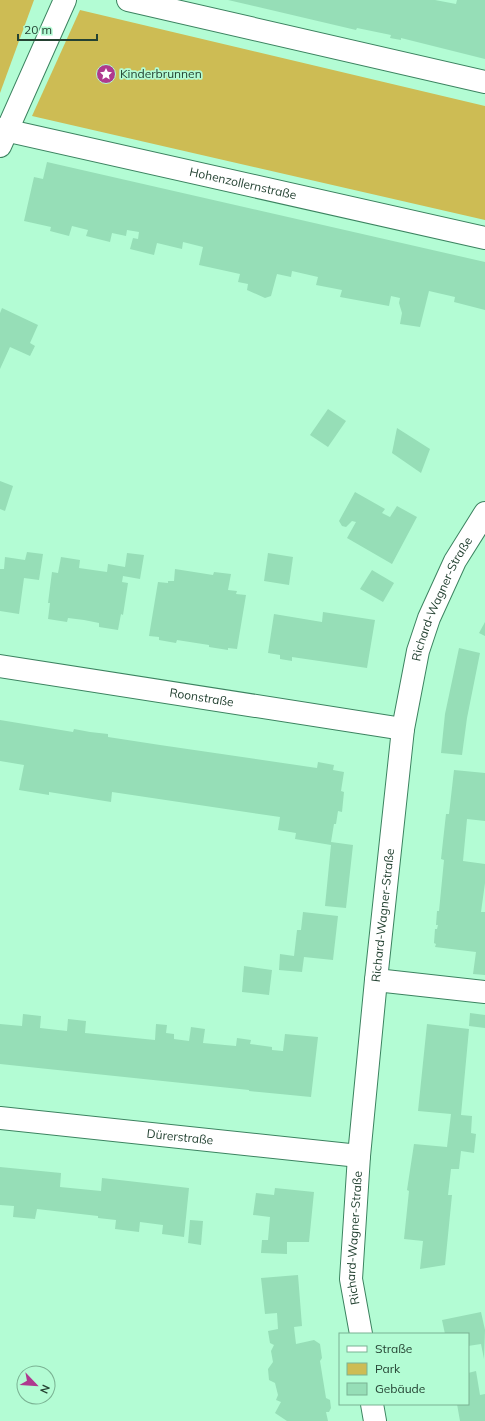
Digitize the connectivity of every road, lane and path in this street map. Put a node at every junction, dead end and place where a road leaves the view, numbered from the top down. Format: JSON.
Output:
{"nodes":[{"id":1,"x":65,"y":0,"type":"edge"},
{"id":2,"x":128,"y":0,"type":"edge"},
{"id":3,"x":485,"y":82,"type":"edge"},
{"id":4,"x":2,"y":135,"type":"edge"},
{"id":5,"x":485,"y":238,"type":"edge"},
{"id":6,"x":485,"y":513,"type":"edge"},
{"id":7,"x":0,"y":666,"type":"edge"},
{"id":8,"x":403,"y":729,"type":"junction"},
{"id":9,"x":376,"y":980,"type":"junction"},
{"id":10,"x":485,"y":992,"type":"edge"},
{"id":11,"x":0,"y":1118,"type":"edge"},
{"id":12,"x":359,"y":1156,"type":"junction"},
{"id":13,"x":361,"y":1333,"type":"edge"},
{"id":14,"x":372,"y":1405,"type":"edge"},
{"id":15,"x":375,"y":1421,"type":"edge"}],
"edges":[{"from":1,"to":4,"type":"street"},
{"from":2,"to":3,"type":"street"},
{"from":4,"to":5,"type":"street","name":"Hohenzollernstraße"},
{"from":6,"to":8,"type":"street","name":"Richard-Wagner-Straße"},
{"from":7,"to":8,"type":"street","name":"Roonstraße"},
{"from":8,"to":9,"type":"street","name":"Richard-Wagner-Straße"},
{"from":9,"to":10,"type":"street"},
{"from":9,"to":12,"type":"street","name":"Richard-Wagner-Straße"},
{"from":11,"to":12,"type":"street","name":"Dürerstraße"},
{"from":12,"to":13,"type":"street","name":"Richard-Wagner-Straße"},
{"from":14,"to":15,"type":"street"}]}
